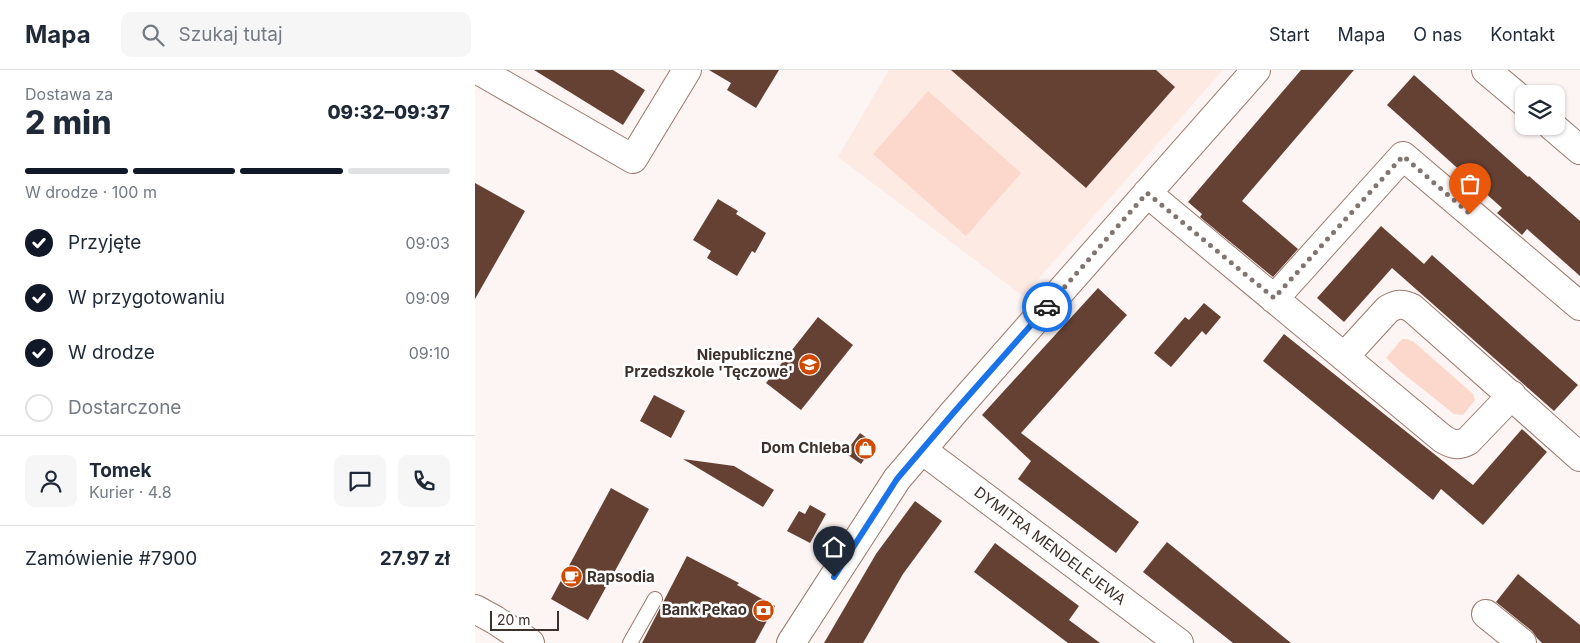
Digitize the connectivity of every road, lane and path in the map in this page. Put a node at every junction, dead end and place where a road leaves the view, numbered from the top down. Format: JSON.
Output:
{"nodes":[{"id":1,"x":478,"y":70,"type":"edge"},
{"id":2,"x":687,"y":70,"type":"edge"},
{"id":3,"x":1256,"y":70,"type":"edge"},
{"id":4,"x":1486,"y":70,"type":"edge"},
{"id":5,"x":1515,"y":94,"type":"edge"},
{"id":6,"x":1562,"y":135,"type":"edge"},
{"id":7,"x":1580,"y":150,"type":"edge"},
{"id":8,"x":1147,"y":193,"type":"junction"},
{"id":9,"x":1274,"y":298,"type":"junction"},
{"id":10,"x":1580,"y":306,"type":"edge"},
{"id":11,"x":1344,"y":357,"type":"junction"},
{"id":12,"x":1512,"y":396,"type":"junction"},
{"id":13,"x":921,"y":450,"type":"junction"},
{"id":14,"x":1580,"y":457,"type":"edge"},
{"id":15,"x":655,"y":599,"type":"dead end"},
{"id":16,"x":475,"y":609,"type":"edge"},
{"id":17,"x":1486,"y":614,"type":"dead end"},
{"id":18,"x":529,"y":643,"type":"edge"},
{"id":19,"x":630,"y":643,"type":"edge"},
{"id":20,"x":791,"y":643,"type":"edge"},
{"id":21,"x":1179,"y":643,"type":"edge"},
{"id":22,"x":1521,"y":643,"type":"edge"}],
"edges":[{"from":1,"to":2,"type":"street"},
{"from":3,"to":8,"type":"street"},
{"from":4,"to":5,"type":"street"},
{"from":6,"to":7,"type":"street"},
{"from":8,"to":9,"type":"street"},
{"from":8,"to":13,"type":"street"},
{"from":9,"to":10,"type":"street"},
{"from":9,"to":11,"type":"street"},
{"from":11,"to":12,"type":"street"},
{"from":11,"to":12,"type":"street"},
{"from":12,"to":14,"type":"street"},
{"from":13,"to":20,"type":"street"},
{"from":13,"to":21,"type":"street","name":"DYMITRA MENDELEJEWA"},
{"from":15,"to":19,"type":"lane"},
{"from":16,"to":18,"type":"street"},
{"from":17,"to":22,"type":"street"}]}
